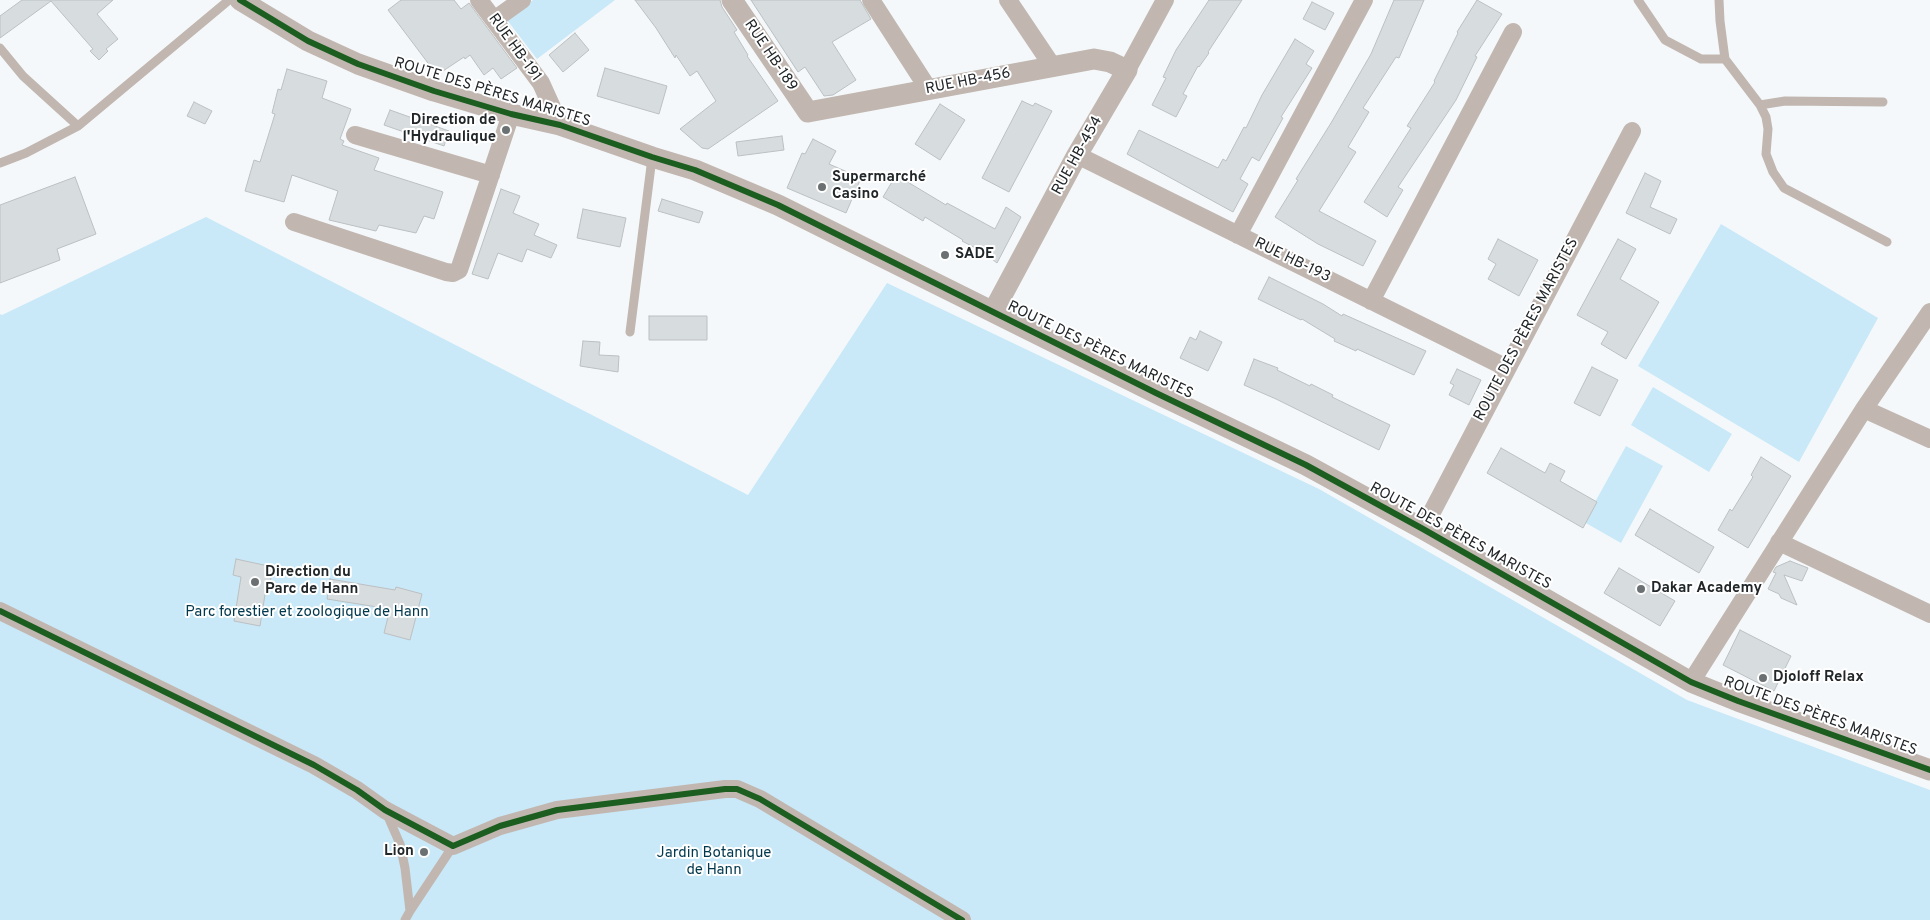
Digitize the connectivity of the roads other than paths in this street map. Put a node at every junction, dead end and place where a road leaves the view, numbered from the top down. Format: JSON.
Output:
{"nodes":[{"id":1,"x":229,"y":0,"type":"edge"},
{"id":2,"x":240,"y":0,"type":"edge"},
{"id":3,"x":479,"y":0,"type":"edge"},
{"id":4,"x":522,"y":0,"type":"edge"},
{"id":5,"x":732,"y":0,"type":"edge"},
{"id":6,"x":871,"y":0,"type":"edge"},
{"id":7,"x":1008,"y":0,"type":"edge"},
{"id":8,"x":1165,"y":0,"type":"edge"},
{"id":9,"x":1364,"y":0,"type":"edge"},
{"id":10,"x":1638,"y":0,"type":"edge"},
{"id":11,"x":1719,"y":0,"type":"edge"},
{"id":12,"x":494,"y":20,"type":"junction"},
{"id":13,"x":1513,"y":32,"type":"dead end"},
{"id":14,"x":0,"y":48,"type":"edge"},
{"id":15,"x":1725,"y":59,"type":"junction"},
{"id":16,"x":1053,"y":67,"type":"junction"},
{"id":17,"x":1128,"y":70,"type":"junction"},
{"id":18,"x":929,"y":90,"type":"junction"},
{"id":19,"x":1883,"y":102,"type":"dead end"},
{"id":20,"x":1760,"y":105,"type":"junction"},
{"id":21,"x":808,"y":112,"type":"joint"},
{"id":22,"x":511,"y":114,"type":"junction"},
{"id":23,"x":560,"y":125,"type":"junction"},
{"id":24,"x":78,"y":126,"type":"junction"},
{"id":25,"x":1632,"y":131,"type":"dead end"},
{"id":26,"x":355,"y":135,"type":"dead end"},
{"id":27,"x":1077,"y":155,"type":"junction"},
{"id":28,"x":652,"y":157,"type":"junction"},
{"id":29,"x":0,"y":163,"type":"edge"},
{"id":30,"x":490,"y":175,"type":"junction"},
{"id":31,"x":294,"y":222,"type":"dead end"},
{"id":32,"x":1238,"y":235,"type":"junction"},
{"id":33,"x":1887,"y":242,"type":"dead end"},
{"id":34,"x":1371,"y":300,"type":"junction"},
{"id":35,"x":993,"y":312,"type":"junction"},
{"id":36,"x":1930,"y":312,"type":"edge"},
{"id":37,"x":630,"y":332,"type":"dead end"},
{"id":38,"x":1507,"y":368,"type":"junction"},
{"id":39,"x":1864,"y":409,"type":"junction"},
{"id":40,"x":1930,"y":439,"type":"edge"},
{"id":41,"x":1423,"y":529,"type":"junction"},
{"id":42,"x":1779,"y":542,"type":"junction"},
{"id":43,"x":0,"y":611,"type":"edge"},
{"id":44,"x":1930,"y":614,"type":"edge"},
{"id":45,"x":1691,"y":682,"type":"junction"},
{"id":46,"x":1930,"y":770,"type":"edge"},
{"id":47,"x":385,"y":810,"type":"junction"},
{"id":48,"x":453,"y":846,"type":"junction"},
{"id":49,"x":410,"y":911,"type":"junction"},
{"id":50,"x":405,"y":920,"type":"edge"},
{"id":51,"x":962,"y":920,"type":"edge"}],
"edges":[{"from":1,"to":24,"type":"lane"},
{"from":2,"to":22,"type":"street","name":"ROUTE DES PÈRES MARISTES"},
{"from":3,"to":12,"type":"street","name":"RUE HB-191"},
{"from":4,"to":12,"type":"street"},
{"from":5,"to":21,"type":"street","name":"RUE HB-189"},
{"from":6,"to":18,"type":"street"},
{"from":7,"to":16,"type":"street"},
{"from":8,"to":17,"type":"street","name":"RUE HB-454"},
{"from":9,"to":32,"type":"street"},
{"from":10,"to":15,"type":"lane"},
{"from":11,"to":15,"type":"lane"},
{"from":12,"to":23,"type":"street","name":"RUE HB-191"},
{"from":13,"to":34,"type":"street"},
{"from":14,"to":24,"type":"lane"},
{"from":15,"to":20,"type":"lane"},
{"from":16,"to":17,"type":"street","name":"RUE HB-456"},
{"from":16,"to":18,"type":"street","name":"RUE HB-456"},
{"from":17,"to":27,"type":"street","name":"RUE HB-454"},
{"from":18,"to":21,"type":"street","name":"RUE HB-456"},
{"from":19,"to":20,"type":"lane"},
{"from":20,"to":33,"type":"lane"},
{"from":22,"to":23,"type":"street","name":"ROUTE DES PÈRES MARISTES"},
{"from":22,"to":30,"type":"street"},
{"from":23,"to":28,"type":"street","name":"ROUTE DES PÈRES MARISTES"},
{"from":24,"to":29,"type":"lane"},
{"from":25,"to":38,"type":"street","name":"ROUTE DES PÈRES MARISTES"},
{"from":26,"to":30,"type":"street"},
{"from":27,"to":32,"type":"street","name":"RUE HB-193"},
{"from":27,"to":35,"type":"street","name":"RUE HB-454"},
{"from":28,"to":35,"type":"street","name":"ROUTE DES PÈRES MARISTES"},
{"from":28,"to":37,"type":"lane"},
{"from":30,"to":31,"type":"street"},
{"from":32,"to":34,"type":"street","name":"RUE HB-193"},
{"from":34,"to":38,"type":"street","name":"RUE HB-193"},
{"from":35,"to":41,"type":"street","name":"ROUTE DES PÈRES MARISTES"},
{"from":36,"to":39,"type":"street"},
{"from":38,"to":41,"type":"street","name":"ROUTE DES PÈRES MARISTES"},
{"from":39,"to":40,"type":"street"},
{"from":39,"to":42,"type":"street"},
{"from":41,"to":45,"type":"street","name":"ROUTE DES PÈRES MARISTES"},
{"from":42,"to":44,"type":"street"},
{"from":42,"to":45,"type":"street"},
{"from":43,"to":47,"type":"street"},
{"from":45,"to":46,"type":"street","name":"ROUTE DES PÈRES MARISTES"},
{"from":47,"to":48,"type":"street"},
{"from":47,"to":49,"type":"lane"},
{"from":48,"to":49,"type":"lane"},
{"from":48,"to":51,"type":"street"},
{"from":49,"to":50,"type":"lane"}]}
